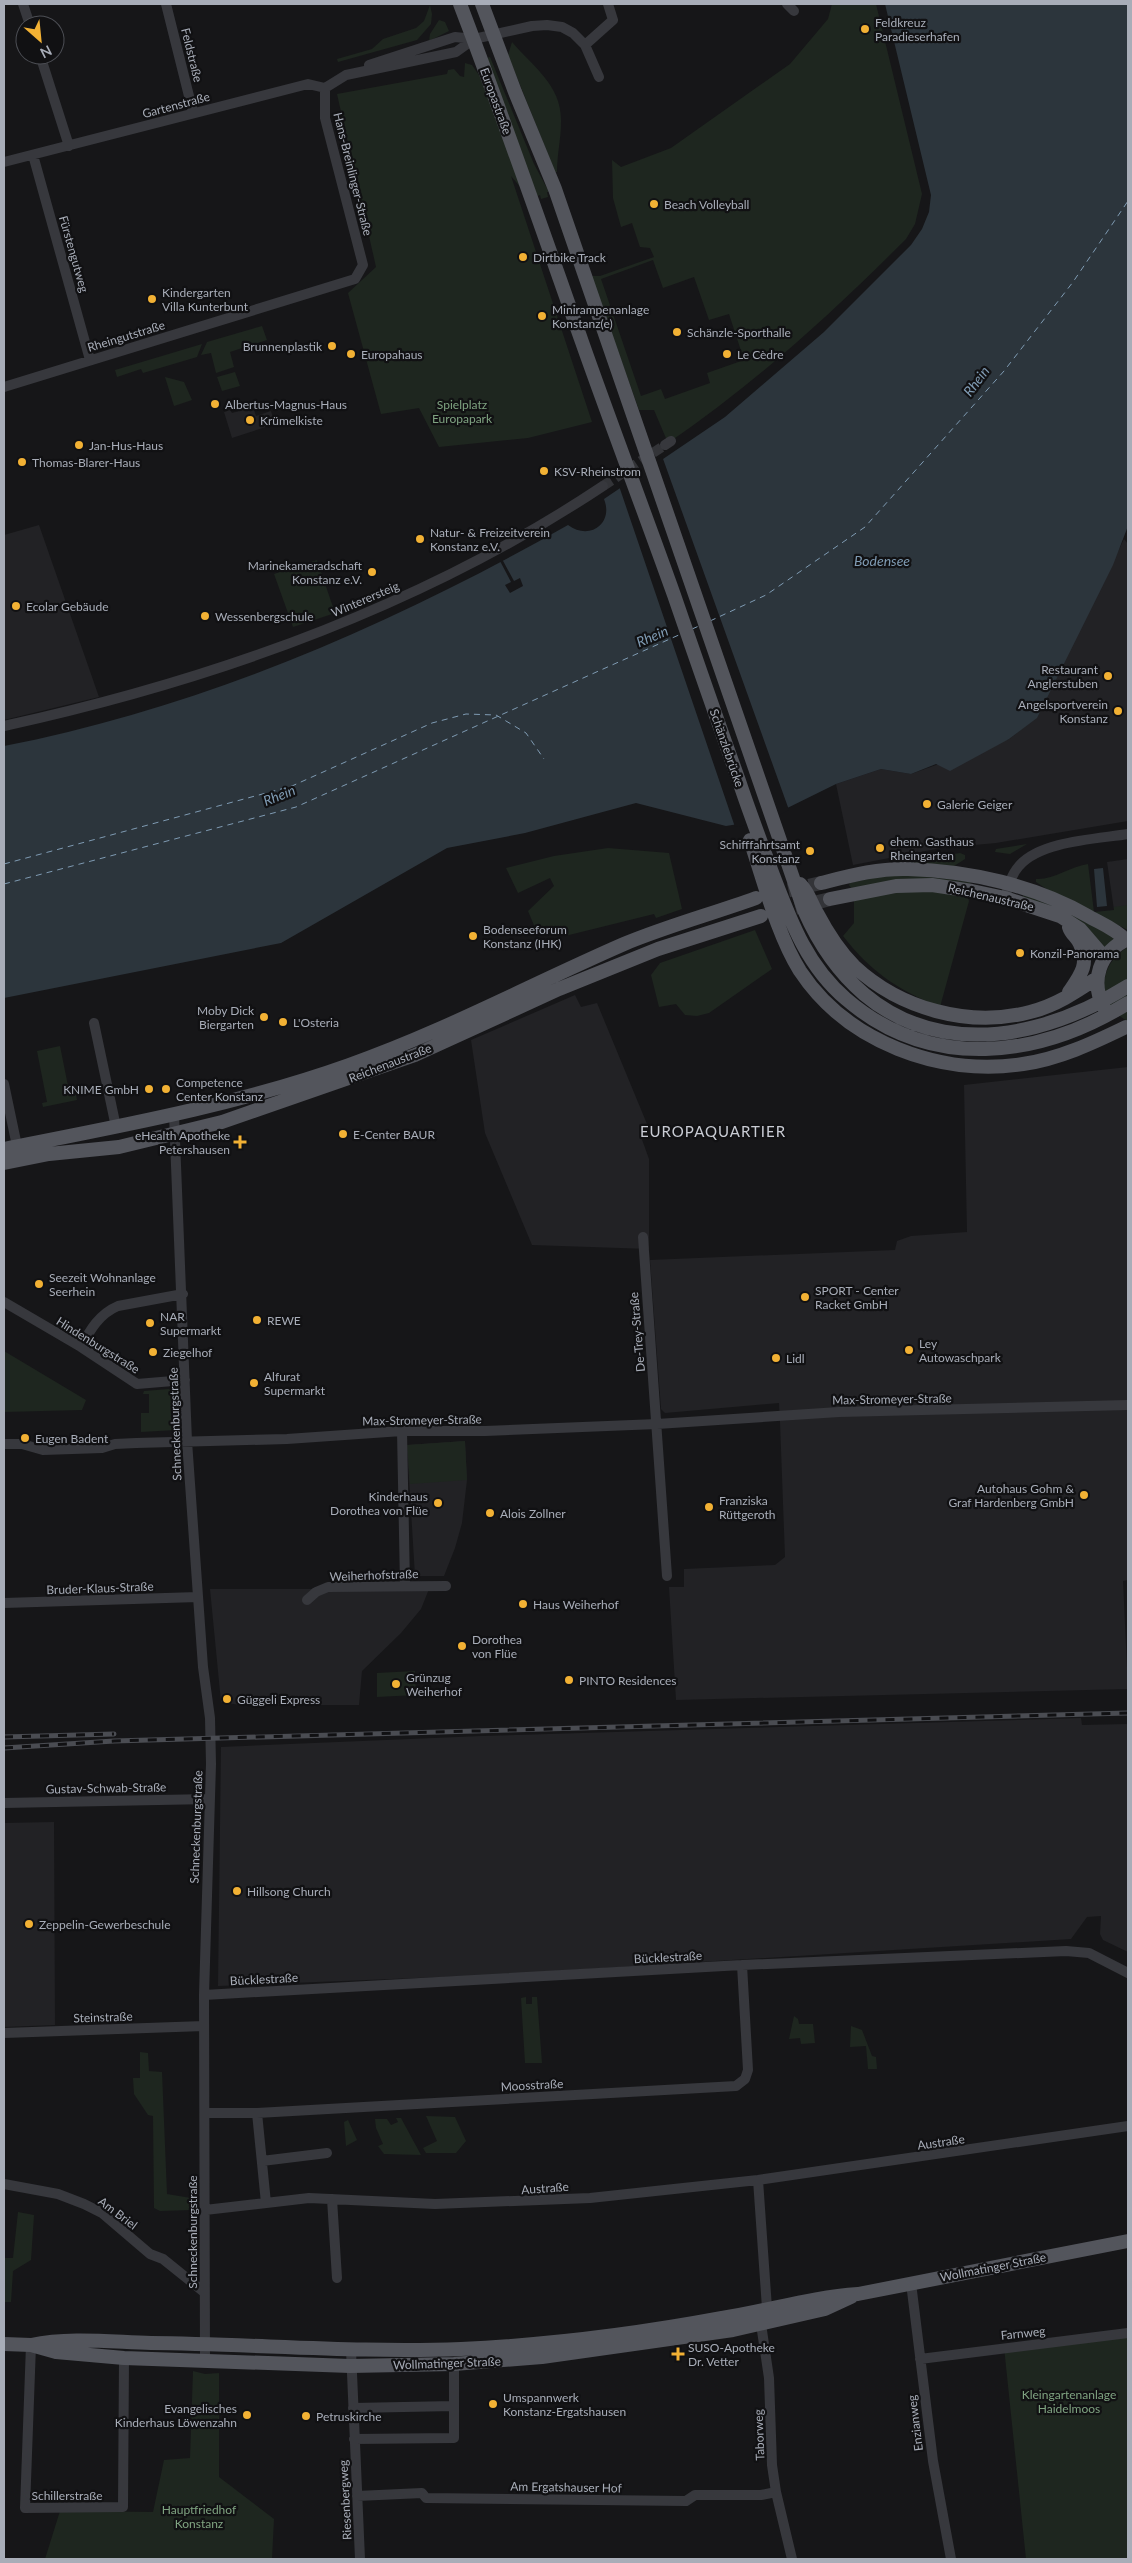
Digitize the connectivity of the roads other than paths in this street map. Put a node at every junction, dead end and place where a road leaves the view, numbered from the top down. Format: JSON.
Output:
{"nodes":[{"id":1,"x":166,"y":4,"type":"edge"},
{"id":2,"x":460,"y":4,"type":"edge"},
{"id":3,"x":482,"y":4,"type":"edge"},
{"id":4,"x":608,"y":4,"type":"edge"},
{"id":5,"x":494,"y":35,"type":"junction"},
{"id":6,"x":474,"y":39,"type":"junction"},
{"id":7,"x":585,"y":45,"type":"junction"},
{"id":8,"x":43,"y":65,"type":"edge"},
{"id":9,"x":351,"y":74,"type":"junction"},
{"id":10,"x":599,"y":77,"type":"dead end"},
{"id":11,"x":325,"y":88,"type":"junction"},
{"id":12,"x":193,"y":112,"type":"junction"},
{"id":13,"x":69,"y":146,"type":"junction"},
{"id":14,"x":33,"y":155,"type":"junction"},
{"id":15,"x":4,"y":162,"type":"edge"},
{"id":16,"x":555,"y":189,"type":"joint"},
{"id":17,"x":532,"y":198,"type":"joint"},
{"id":18,"x":363,"y":265,"type":"joint"},
{"id":19,"x":90,"y":360,"type":"junction"},
{"id":20,"x":4,"y":385,"type":"edge"},
{"id":21,"x":603,"y":486,"type":"tunnel mouth"},
{"id":22,"x":4,"y":726,"type":"edge"},
{"id":23,"x":749,"y":812,"type":"junction"},
{"id":24,"x":1128,"y":834,"type":"edge"},
{"id":25,"x":792,"y":877,"type":"junction"},
{"id":26,"x":848,"y":877,"type":"junction"},
{"id":27,"x":821,"y":883,"type":"tunnel mouth"},
{"id":28,"x":1009,"y":884,"type":"junction"},
{"id":29,"x":1005,"y":898,"type":"junction"},
{"id":30,"x":1066,"y":920,"type":"junction"},
{"id":31,"x":1127,"y":940,"type":"edge"},
{"id":32,"x":1105,"y":958,"type":"junction"},
{"id":33,"x":1097,"y":978,"type":"junction"},
{"id":34,"x":1128,"y":986,"type":"edge"},
{"id":35,"x":1065,"y":999,"type":"junction"},
{"id":36,"x":1128,"y":1003,"type":"edge"},
{"id":37,"x":94,"y":1023,"type":"dead end"},
{"id":38,"x":1127,"y":1028,"type":"edge"},
{"id":39,"x":4,"y":1084,"type":"edge"},
{"id":40,"x":174,"y":1116,"type":"junction"},
{"id":41,"x":116,"y":1127,"type":"junction"},
{"id":42,"x":175,"y":1134,"type":"junction"},
{"id":43,"x":10,"y":1148,"type":"edge"},
{"id":44,"x":109,"y":1148,"type":"junction"},
{"id":45,"x":4,"y":1163,"type":"edge"},
{"id":46,"x":643,"y":1237,"type":"dead end"},
{"id":47,"x":183,"y":1294,"type":"junction"},
{"id":48,"x":4,"y":1302,"type":"edge"},
{"id":49,"x":81,"y":1347,"type":"junction"},
{"id":50,"x":185,"y":1380,"type":"junction"},
{"id":51,"x":1128,"y":1405,"type":"edge"},
{"id":52,"x":657,"y":1424,"type":"junction"},
{"id":53,"x":402,"y":1431,"type":"junction"},
{"id":54,"x":187,"y":1441,"type":"junction"},
{"id":55,"x":4,"y":1444,"type":"edge"},
{"id":56,"x":667,"y":1576,"type":"dead end"},
{"id":57,"x":405,"y":1585,"type":"junction"},
{"id":58,"x":446,"y":1586,"type":"dead end"},
{"id":59,"x":198,"y":1597,"type":"junction"},
{"id":60,"x":307,"y":1600,"type":"dead end"},
{"id":61,"x":4,"y":1603,"type":"edge"},
{"id":62,"x":210,"y":1799,"type":"junction"},
{"id":63,"x":4,"y":1803,"type":"edge"},
{"id":64,"x":742,"y":1965,"type":"junction"},
{"id":65,"x":1128,"y":1973,"type":"edge"},
{"id":66,"x":204,"y":1995,"type":"junction"},
{"id":67,"x":204,"y":2026,"type":"junction"},
{"id":68,"x":4,"y":2033,"type":"edge"},
{"id":69,"x":205,"y":2113,"type":"junction"},
{"id":70,"x":256,"y":2113,"type":"junction"},
{"id":71,"x":1128,"y":2126,"type":"edge"},
{"id":72,"x":327,"y":2153,"type":"dead end"},
{"id":73,"x":262,"y":2161,"type":"junction"},
{"id":74,"x":758,"y":2180,"type":"junction"},
{"id":75,"x":4,"y":2184,"type":"edge"},
{"id":76,"x":332,"y":2199,"type":"junction"},
{"id":77,"x":266,"y":2203,"type":"junction"},
{"id":78,"x":204,"y":2210,"type":"junction"},
{"id":79,"x":1128,"y":2241,"type":"edge"},
{"id":80,"x":337,"y":2278,"type":"dead end"},
{"id":81,"x":911,"y":2283,"type":"junction"},
{"id":82,"x":204,"y":2292,"type":"junction"},
{"id":83,"x":858,"y":2294,"type":"junction"},
{"id":84,"x":767,"y":2308,"type":"junction"},
{"id":85,"x":761,"y":2324,"type":"junction"},
{"id":86,"x":1128,"y":2334,"type":"edge"},
{"id":87,"x":4,"y":2344,"type":"edge"},
{"id":88,"x":205,"y":2344,"type":"junction"},
{"id":89,"x":30,"y":2345,"type":"junction"},
{"id":90,"x":351,"y":2350,"type":"junction"},
{"id":91,"x":124,"y":2358,"type":"junction"},
{"id":92,"x":920,"y":2359,"type":"junction"},
{"id":93,"x":205,"y":2361,"type":"junction"},
{"id":94,"x":454,"y":2364,"type":"junction"},
{"id":95,"x":350,"y":2366,"type":"junction"},
{"id":96,"x":454,"y":2406,"type":"junction"},
{"id":97,"x":352,"y":2408,"type":"junction"},
{"id":98,"x":354,"y":2440,"type":"junction"},
{"id":99,"x":776,"y":2492,"type":"junction"},
{"id":100,"x":357,"y":2496,"type":"junction"},
{"id":101,"x":360,"y":2559,"type":"edge"},
{"id":102,"x":792,"y":2559,"type":"edge"},
{"id":103,"x":951,"y":2559,"type":"edge"}],
"edges":[{"from":1,"to":12,"type":"street","name":"Feldstraße"},
{"from":2,"to":6,"type":"main road","name":"Europastraße"},
{"from":3,"to":5,"type":"main road","name":"Europastraße"},
{"from":4,"to":7,"type":"street"},
{"from":5,"to":6,"type":"street"},
{"from":5,"to":7,"type":"street"},
{"from":5,"to":16,"type":"main road","name":"Europastraße"},
{"from":6,"to":9,"type":"street"},
{"from":6,"to":9,"type":"street"},
{"from":6,"to":17,"type":"main road","name":"Europastraße"},
{"from":7,"to":10,"type":"street"},
{"from":8,"to":13,"type":"street"},
{"from":9,"to":11,"type":"street"},
{"from":11,"to":12,"type":"street","name":"Gartenstraße"},
{"from":11,"to":18,"type":"street","name":"Hans-Breinlinger-Straße"},
{"from":12,"to":13,"type":"street","name":"Gartenstraße"},
{"from":13,"to":14,"type":"street","name":"Gartenstraße"},
{"from":14,"to":15,"type":"street","name":"Gartenstraße"},
{"from":14,"to":19,"type":"street","name":"Fürstengutweg"},
{"from":16,"to":25,"type":"main road","name":"Schänzlebrücke"},
{"from":17,"to":23,"type":"main road","name":"Schänzlebrücke"},
{"from":18,"to":19,"type":"street","name":"Rheingutstraße"},
{"from":19,"to":20,"type":"street","name":"Rheingutstraße"},
{"from":21,"to":22,"type":"street","name":"Winterersteig"},
{"from":23,"to":36,"type":"main road","name":"Schänzlebrücke"},
{"from":23,"to":38,"type":"main road"},
{"from":24,"to":28,"type":"street"},
{"from":25,"to":34,"type":"main road","name":"Schänzlebrücke"},
{"from":25,"to":35,"type":"main road"},
{"from":26,"to":27,"type":"main road","name":"Reichenaustraße"},
{"from":26,"to":28,"type":"main road","name":"Reichenaustraße"},
{"from":26,"to":29,"type":"main road","name":"Reichenaustraße"},
{"from":28,"to":29,"type":"street"},
{"from":28,"to":31,"type":"main road","name":"Reichenaustraße"},
{"from":29,"to":30,"type":"main road","name":"Reichenaustraße"},
{"from":30,"to":32,"type":"main road","name":"Reichenaustraße"},
{"from":30,"to":35,"type":"main road"},
{"from":31,"to":32,"type":"main road"},
{"from":32,"to":33,"type":"main road"},
{"from":33,"to":35,"type":"main road"},
{"from":33,"to":38,"type":"main road"},
{"from":37,"to":41,"type":"street"},
{"from":39,"to":43,"type":"street"},
{"from":40,"to":41,"type":"main road","name":"Reichenaustraße"},
{"from":40,"to":42,"type":"street","name":"Schneckenburgstraße"},
{"from":40,"to":42,"type":"main road","name":"Reichenaustraße"},
{"from":41,"to":43,"type":"main road","name":"Reichenaustraße"},
{"from":41,"to":44,"type":"main road"},
{"from":42,"to":44,"type":"main road","name":"Reichenaustraße"},
{"from":42,"to":47,"type":"street","name":"Schneckenburgstraße"},
{"from":44,"to":45,"type":"main road","name":"Reichenaustraße"},
{"from":46,"to":52,"type":"street","name":"De-Trey-Straße"},
{"from":47,"to":49,"type":"street"},
{"from":47,"to":50,"type":"street","name":"Schneckenburgstraße"},
{"from":48,"to":49,"type":"street","name":"Hindenburgstraße"},
{"from":49,"to":50,"type":"street","name":"Hindenburgstraße"},
{"from":50,"to":54,"type":"street","name":"Schneckenburgstraße"},
{"from":51,"to":52,"type":"street","name":"Max-Stromeyer-Straße"},
{"from":52,"to":53,"type":"street","name":"Max-Stromeyer-Straße"},
{"from":52,"to":56,"type":"street"},
{"from":53,"to":54,"type":"street","name":"Max-Stromeyer-Straße"},
{"from":53,"to":57,"type":"street"},
{"from":54,"to":55,"type":"street","name":"Max-Stromeyer-Straße"},
{"from":54,"to":59,"type":"street","name":"Schneckenburgstraße"},
{"from":57,"to":58,"type":"street","name":"Weiherhofstraße"},
{"from":57,"to":60,"type":"street","name":"Weiherhofstraße"},
{"from":59,"to":61,"type":"street","name":"Bruder-Klaus-Straße"},
{"from":59,"to":62,"type":"street","name":"Schneckenburgstraße"},
{"from":62,"to":63,"type":"street","name":"Gustav-Schwab-Straße"},
{"from":62,"to":66,"type":"street","name":"Schneckenburgstraße"},
{"from":64,"to":65,"type":"street","name":"Bücklestraße"},
{"from":64,"to":66,"type":"street","name":"Bücklestraße"},
{"from":64,"to":70,"type":"street","name":"Moosstraße"},
{"from":66,"to":67,"type":"street","name":"Schneckenburgstraße"},
{"from":67,"to":68,"type":"street","name":"Steinstraße"},
{"from":67,"to":69,"type":"street","name":"Schneckenburgstraße"},
{"from":69,"to":70,"type":"street","name":"Moosstraße"},
{"from":69,"to":78,"type":"street","name":"Schneckenburgstraße"},
{"from":70,"to":73,"type":"street"},
{"from":71,"to":74,"type":"street","name":"Austraße"},
{"from":72,"to":73,"type":"street"},
{"from":73,"to":77,"type":"street"},
{"from":74,"to":76,"type":"street","name":"Austraße"},
{"from":74,"to":84,"type":"street"},
{"from":75,"to":82,"type":"street","name":"Am Briel"},
{"from":76,"to":77,"type":"street","name":"Austraße"},
{"from":76,"to":80,"type":"street"},
{"from":77,"to":78,"type":"street","name":"Austraße"},
{"from":78,"to":82,"type":"street","name":"Schneckenburgstraße"},
{"from":79,"to":81,"type":"main road","name":"Wollmatinger Straße"},
{"from":81,"to":83,"type":"main road","name":"Wollmatinger Straße"},
{"from":81,"to":92,"type":"street","name":"Enzianweg"},
{"from":82,"to":88,"type":"street","name":"Schneckenburgstraße"},
{"from":83,"to":84,"type":"main road","name":"Wollmatinger Straße"},
{"from":83,"to":85,"type":"main road","name":"Wollmatinger Straße"},
{"from":84,"to":85,"type":"street","name":"Taborweg"},
{"from":84,"to":90,"type":"main road","name":"Wollmatinger Straße"},
{"from":85,"to":94,"type":"main road","name":"Wollmatinger Straße"},
{"from":85,"to":99,"type":"street","name":"Taborweg"},
{"from":86,"to":92,"type":"street","name":"Farnweg"},
{"from":87,"to":89,"type":"main road","name":"Wollmatinger Straße"},
{"from":88,"to":89,"type":"main road","name":"Wollmatinger Straße"},
{"from":88,"to":90,"type":"main road","name":"Wollmatinger Straße"},
{"from":88,"to":93,"type":"street","name":"Schneckenburgstraße"},
{"from":89,"to":91,"type":"main road","name":"Wollmatinger Straße"},
{"from":89,"to":91,"type":"street","name":"Schillerstraße"},
{"from":90,"to":95,"type":"street","name":"Riesenbergweg"},
{"from":91,"to":93,"type":"main road","name":"Wollmatinger Straße"},
{"from":92,"to":103,"type":"street","name":"Enzianweg"},
{"from":93,"to":95,"type":"main road","name":"Wollmatinger Straße"},
{"from":94,"to":95,"type":"main road","name":"Wollmatinger Straße"},
{"from":94,"to":96,"type":"street"},
{"from":95,"to":97,"type":"street","name":"Riesenbergweg"},
{"from":96,"to":97,"type":"street"},
{"from":96,"to":98,"type":"street"},
{"from":97,"to":98,"type":"street","name":"Riesenbergweg"},
{"from":98,"to":100,"type":"street","name":"Riesenbergweg"},
{"from":99,"to":100,"type":"street","name":"Am Ergatshauser Hof"},
{"from":99,"to":102,"type":"street","name":"Taborweg"},
{"from":100,"to":101,"type":"street","name":"Riesenbergweg"}]}
